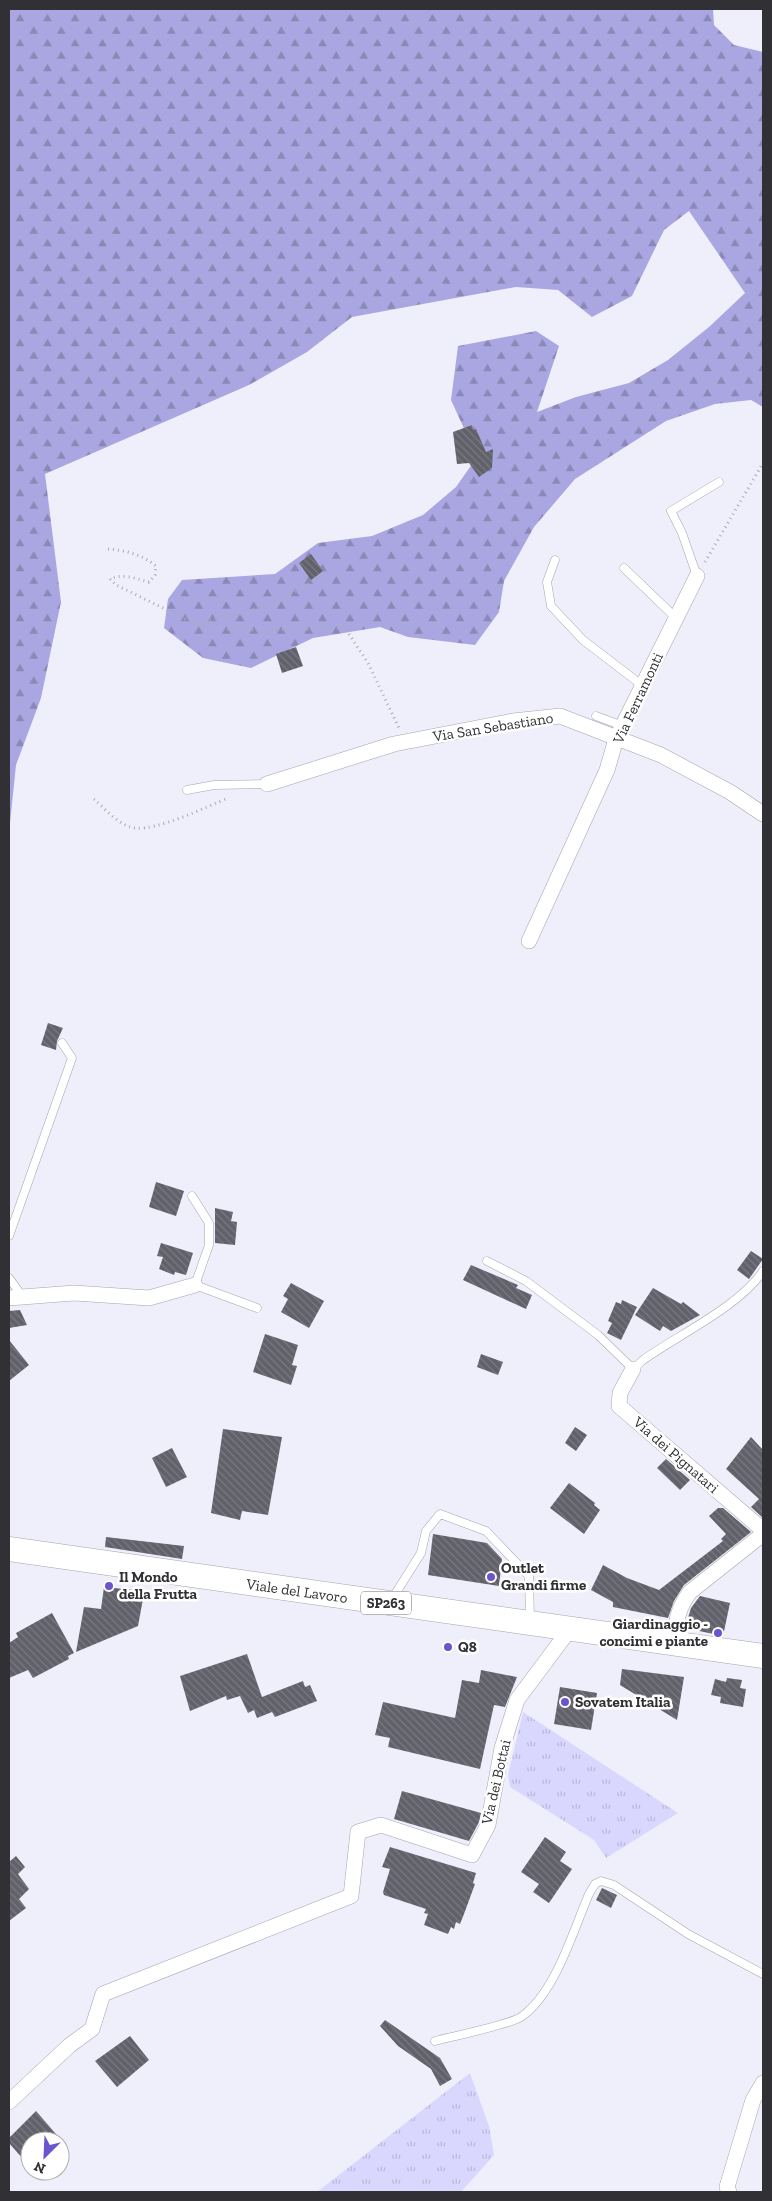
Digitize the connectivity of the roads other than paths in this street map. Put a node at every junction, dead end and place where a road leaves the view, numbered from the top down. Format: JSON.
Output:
{"nodes":[{"id":1,"x":719,"y":482,"type":"dead end"},
{"id":2,"x":555,"y":560,"type":"dead end"},
{"id":3,"x":624,"y":568,"type":"dead end"},
{"id":4,"x":697,"y":576,"type":"joint"},
{"id":5,"x":676,"y":618,"type":"junction"},
{"id":6,"x":643,"y":686,"type":"junction"},
{"id":7,"x":596,"y":716,"type":"dead end"},
{"id":8,"x":619,"y":733,"type":"junction"},
{"id":9,"x":267,"y":784,"type":"joint"},
{"id":10,"x":187,"y":790,"type":"dead end"},
{"id":11,"x":763,"y":814,"type":"edge"},
{"id":12,"x":529,"y":941,"type":"dead end"},
{"id":13,"x":62,"y":1043,"type":"dead end"},
{"id":14,"x":192,"y":1196,"type":"dead end"},
{"id":15,"x":9,"y":1236,"type":"edge"},
{"id":16,"x":487,"y":1261,"type":"dead end"},
{"id":17,"x":763,"y":1272,"type":"edge"},
{"id":18,"x":9,"y":1278,"type":"edge"},
{"id":19,"x":195,"y":1285,"type":"junction"},
{"id":20,"x":15,"y":1297,"type":"edge"},
{"id":21,"x":256,"y":1308,"type":"dead end"},
{"id":22,"x":633,"y":1369,"type":"junction"},
{"id":23,"x":763,"y":1532,"type":"edge"},
{"id":24,"x":9,"y":1550,"type":"edge"},
{"id":25,"x":389,"y":1604,"type":"junction"},
{"id":26,"x":530,"y":1623,"type":"junction"},
{"id":27,"x":570,"y":1629,"type":"junction"},
{"id":28,"x":674,"y":1643,"type":"junction"},
{"id":29,"x":763,"y":1656,"type":"edge"},
{"id":30,"x":763,"y":1974,"type":"edge"},
{"id":31,"x":435,"y":2040,"type":"dead end"},
{"id":32,"x":763,"y":2083,"type":"edge"},
{"id":33,"x":9,"y":2102,"type":"edge"},
{"id":34,"x":727,"y":2191,"type":"edge"}],
"edges":[{"from":1,"to":4,"type":"lane"},
{"from":2,"to":6,"type":"lane"},
{"from":3,"to":5,"type":"lane"},
{"from":4,"to":5,"type":"street","name":"Via Ferramonti"},
{"from":5,"to":6,"type":"street","name":"Via Ferramonti"},
{"from":6,"to":8,"type":"street","name":"Via Ferramonti"},
{"from":7,"to":8,"type":"lane"},
{"from":8,"to":9,"type":"street","name":"Via San Sebastiano"},
{"from":8,"to":11,"type":"street","name":"Via San Sebastiano"},
{"from":8,"to":12,"type":"street","name":"Via Ferramonti"},
{"from":9,"to":10,"type":"lane"},
{"from":13,"to":15,"type":"lane"},
{"from":14,"to":19,"type":"lane"},
{"from":16,"to":22,"type":"lane"},
{"from":17,"to":22,"type":"lane"},
{"from":18,"to":20,"type":"lane"},
{"from":19,"to":20,"type":"street"},
{"from":19,"to":21,"type":"lane"},
{"from":22,"to":23,"type":"street","name":"Via dei Pignatari"},
{"from":23,"to":28,"type":"street","name":"Via dei Pignatari"},
{"from":24,"to":25,"type":"main road","name":"Viale del Lavoro","number":"SP263"},
{"from":25,"to":26,"type":"main road","name":"Viale del Lavoro","number":"SP263"},
{"from":25,"to":26,"type":"lane"},
{"from":26,"to":27,"type":"main road","name":"Viale del Lavoro","number":"SP263"},
{"from":27,"to":28,"type":"main road","name":"Viale del Lavoro","number":"SP263"},
{"from":27,"to":33,"type":"street","name":"Via dei Bottai"},
{"from":28,"to":29,"type":"main road","name":"Viale del Lavoro","number":"SP263"},
{"from":30,"to":31,"type":"lane"},
{"from":32,"to":34,"type":"street"}]}
